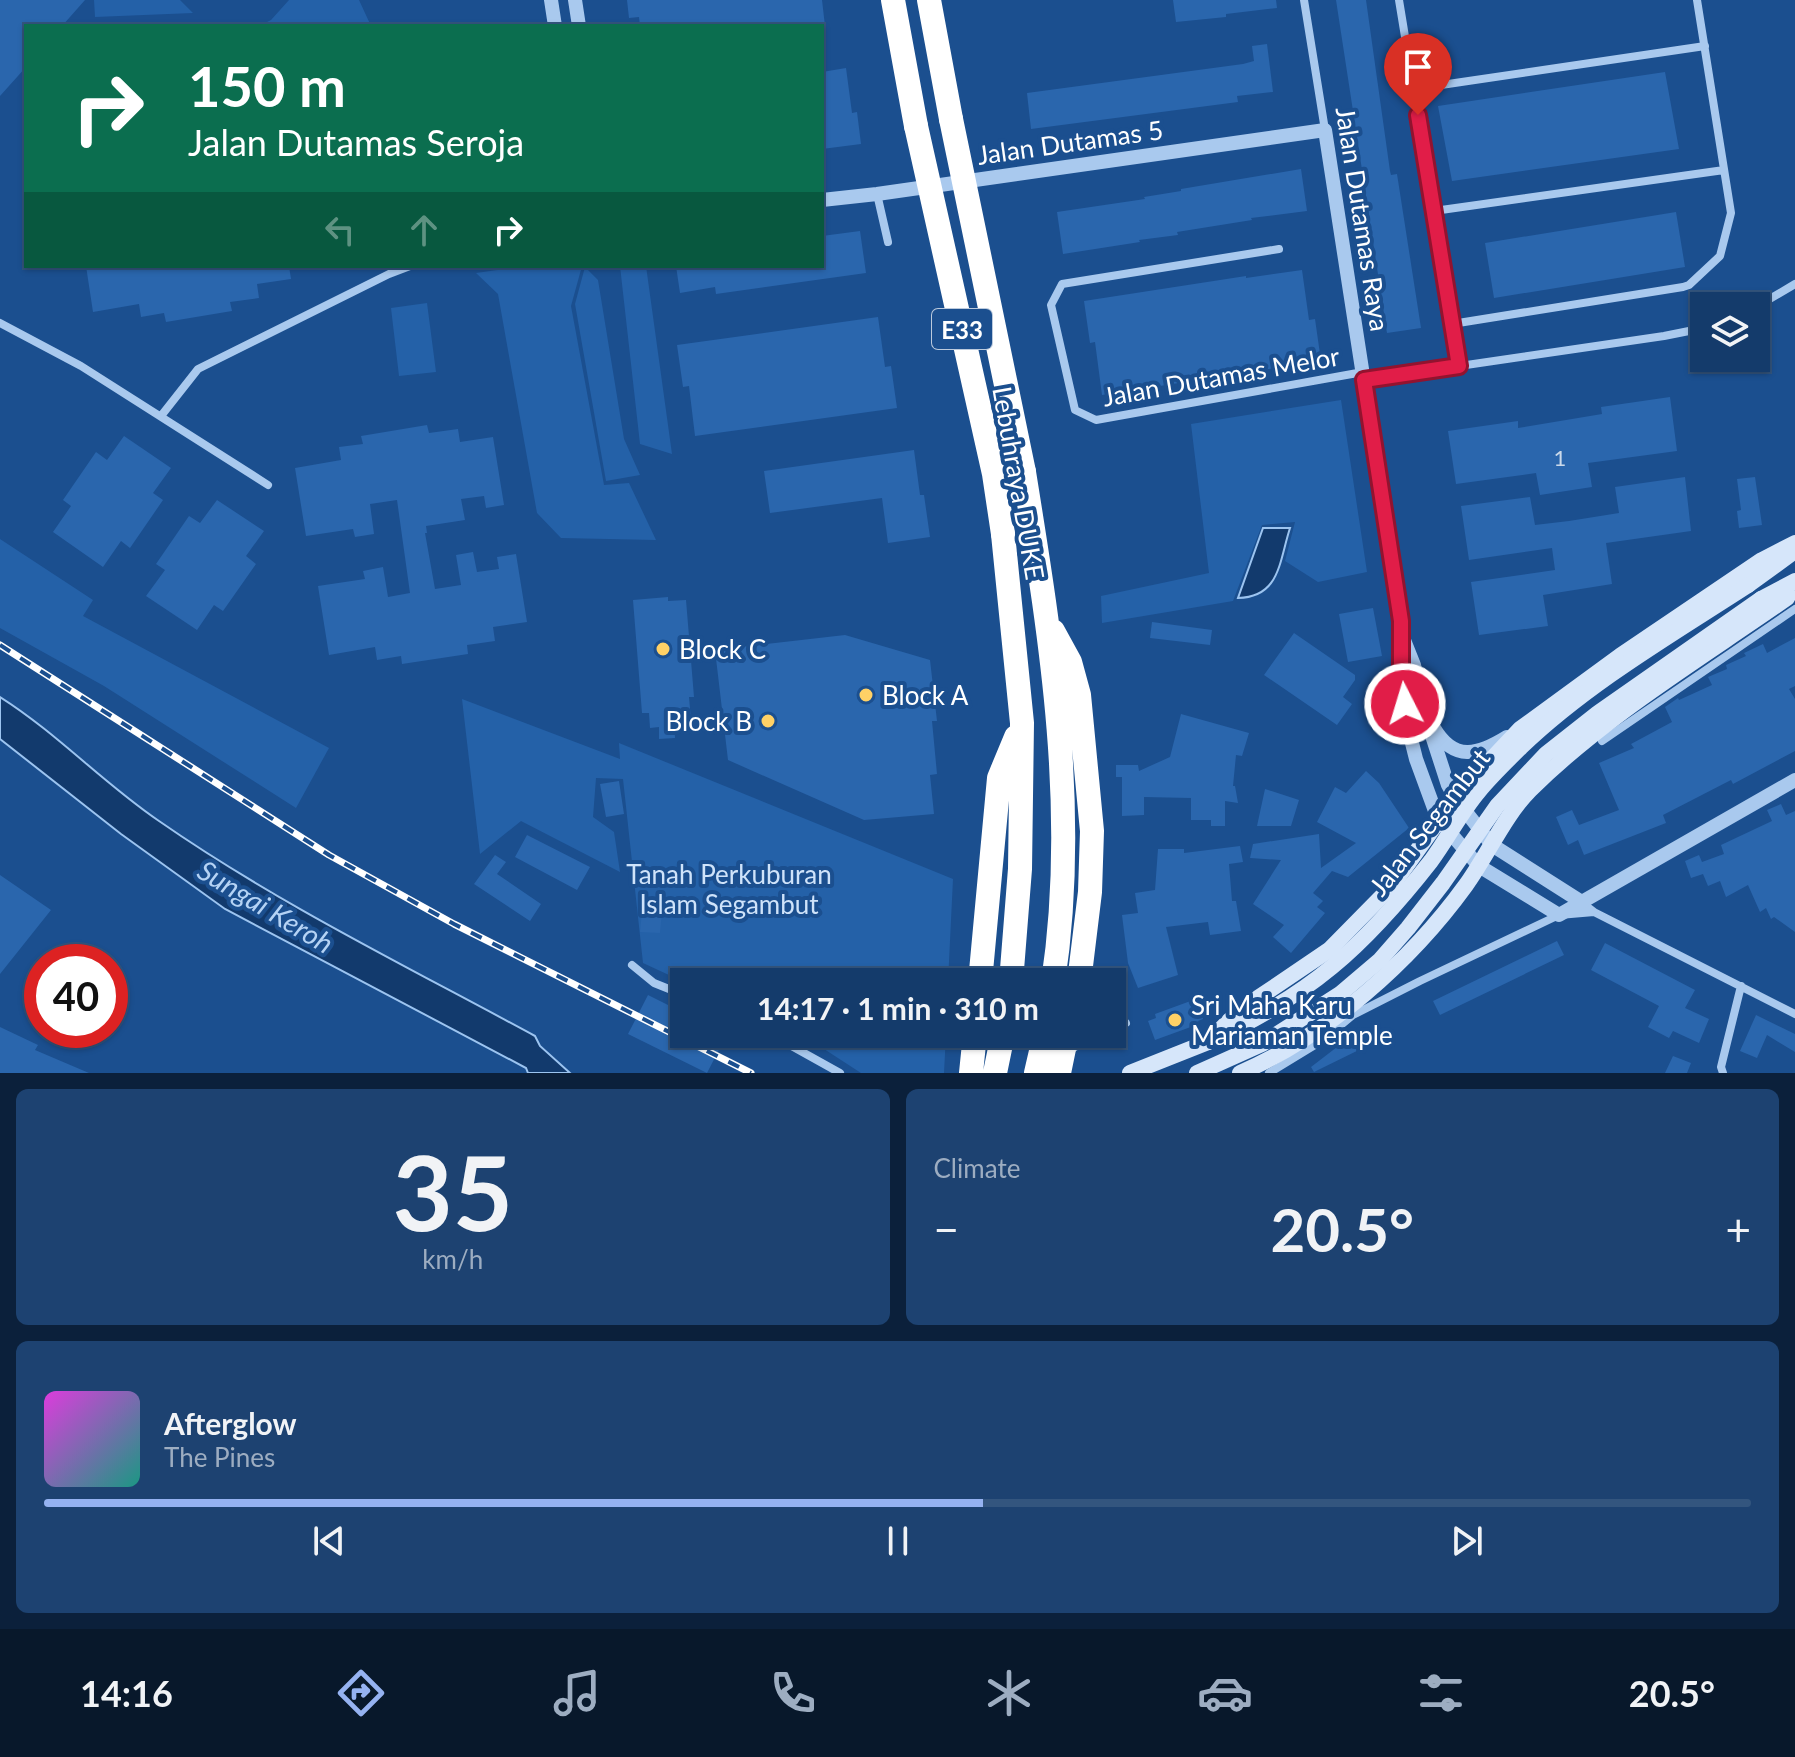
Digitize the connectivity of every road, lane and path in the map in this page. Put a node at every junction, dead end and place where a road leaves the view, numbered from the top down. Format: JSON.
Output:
{"nodes":[{"id":1,"x":551,"y":0,"type":"edge"},
{"id":2,"x":575,"y":0,"type":"edge"},
{"id":3,"x":893,"y":0,"type":"edge"},
{"id":4,"x":929,"y":0,"type":"edge"},
{"id":5,"x":1304,"y":0,"type":"edge"},
{"id":6,"x":1399,"y":0,"type":"edge"},
{"id":7,"x":1697,"y":0,"type":"edge"},
{"id":8,"x":555,"y":24,"type":"edge"},
{"id":9,"x":579,"y":24,"type":"edge"},
{"id":10,"x":1705,"y":46,"type":"junction"},
{"id":11,"x":1414,"y":89,"type":"junction"},
{"id":12,"x":1325,"y":130,"type":"junction"},
{"id":13,"x":1724,"y":170,"type":"junction"},
{"id":14,"x":877,"y":194,"type":"junction"},
{"id":15,"x":824,"y":200,"type":"edge"},
{"id":16,"x":1434,"y":211,"type":"junction"},
{"id":17,"x":888,"y":242,"type":"dead end"},
{"id":18,"x":1279,"y":249,"type":"dead end"},
{"id":19,"x":405,"y":268,"type":"edge"},
{"id":20,"x":1795,"y":284,"type":"edge"},
{"id":21,"x":1770,"y":299,"type":"edge"},
{"id":22,"x":0,"y":323,"type":"edge"},
{"id":23,"x":1452,"y":324,"type":"junction"},
{"id":24,"x":1690,"y":330,"type":"edge"},
{"id":25,"x":1459,"y":366,"type":"junction"},
{"id":26,"x":1363,"y":376,"type":"junction"},
{"id":27,"x":161,"y":416,"type":"junction"},
{"id":28,"x":268,"y":485,"type":"dead end"},
{"id":29,"x":1795,"y":543,"type":"edge"},
{"id":30,"x":1795,"y":551,"type":"edge"},
{"id":31,"x":1795,"y":582,"type":"edge"},
{"id":32,"x":1795,"y":609,"type":"edge"},
{"id":33,"x":1048,"y":621,"type":"junction"},
{"id":34,"x":1402,"y":636,"type":"junction"},
{"id":35,"x":1425,"y":714,"type":"junction"},
{"id":36,"x":1535,"y":718,"type":"junction"},
{"id":37,"x":1022,"y":723,"type":"junction"},
{"id":38,"x":1520,"y":729,"type":"junction"},
{"id":39,"x":1602,"y":741,"type":"dead end"},
{"id":40,"x":1579,"y":745,"type":"junction"},
{"id":41,"x":1795,"y":780,"type":"edge"},
{"id":42,"x":1455,"y":798,"type":"junction"},
{"id":43,"x":1438,"y":819,"type":"junction"},
{"id":44,"x":1421,"y":844,"type":"junction"},
{"id":45,"x":1492,"y":845,"type":"junction"},
{"id":46,"x":1479,"y":866,"type":"junction"},
{"id":47,"x":1467,"y":885,"type":"junction"},
{"id":48,"x":1580,"y":901,"type":"junction"},
{"id":49,"x":1594,"y":912,"type":"junction"},
{"id":50,"x":1559,"y":915,"type":"junction"},
{"id":51,"x":632,"y":965,"type":"dead end"},
{"id":52,"x":981,"y":968,"type":"edge"},
{"id":53,"x":1012,"y":968,"type":"edge"},
{"id":54,"x":1055,"y":968,"type":"edge"},
{"id":55,"x":1082,"y":968,"type":"edge"},
{"id":56,"x":1741,"y":986,"type":"junction"},
{"id":57,"x":670,"y":989,"type":"edge"},
{"id":58,"x":1795,"y":1014,"type":"edge"},
{"id":59,"x":1208,"y":1042,"type":"junction"},
{"id":60,"x":795,"y":1048,"type":"edge"},
{"id":61,"x":974,"y":1048,"type":"edge"},
{"id":62,"x":1000,"y":1048,"type":"edge"},
{"id":63,"x":1042,"y":1048,"type":"edge"},
{"id":64,"x":1064,"y":1048,"type":"edge"},
{"id":65,"x":1073,"y":1048,"type":"edge"},
{"id":66,"x":840,"y":1073,"type":"edge"},
{"id":67,"x":971,"y":1073,"type":"edge"},
{"id":68,"x":995,"y":1073,"type":"edge"},
{"id":69,"x":1037,"y":1073,"type":"edge"},
{"id":70,"x":1059,"y":1073,"type":"edge"},
{"id":71,"x":1130,"y":1073,"type":"edge"},
{"id":72,"x":1197,"y":1073,"type":"edge"},
{"id":73,"x":1240,"y":1073,"type":"edge"},
{"id":74,"x":1269,"y":1073,"type":"edge"},
{"id":75,"x":1723,"y":1073,"type":"edge"}],
"edges":[{"from":1,"to":8,"type":"street"},
{"from":2,"to":9,"type":"street"},
{"from":3,"to":37,"type":"highway","name":"Lebuhraya DUKE","number":"E33","bridge":true},
{"from":4,"to":33,"type":"highway","name":"Lebuhraya DUKE","number":"E33","bridge":true},
{"from":5,"to":12,"type":"street","name":"Jalan Dutamas Raya"},
{"from":6,"to":11,"type":"street"},
{"from":7,"to":10,"type":"street"},
{"from":10,"to":11,"type":"street"},
{"from":10,"to":13,"type":"street"},
{"from":11,"to":16,"type":"street"},
{"from":12,"to":14,"type":"street","name":"Jalan Dutamas 5"},
{"from":12,"to":26,"type":"street","name":"Jalan Dutamas Raya"},
{"from":13,"to":16,"type":"street"},
{"from":13,"to":23,"type":"street"},
{"from":14,"to":15,"type":"street","name":"Jalan Dutamas 5"},
{"from":14,"to":17,"type":"street"},
{"from":16,"to":23,"type":"street"},
{"from":18,"to":26,"type":"street","name":"Jalan Dutamas Melor"},
{"from":19,"to":27,"type":"street"},
{"from":20,"to":21,"type":"street"},
{"from":22,"to":27,"type":"street"},
{"from":23,"to":25,"type":"street"},
{"from":24,"to":25,"type":"street"},
{"from":25,"to":26,"type":"street"},
{"from":26,"to":34,"type":"street","name":"Jalan Dutamas Raya"},
{"from":27,"to":28,"type":"street"},
{"from":29,"to":36,"type":"main road"},
{"from":30,"to":59,"type":"main road","name":"Jalan Segambut","bridge":true},
{"from":31,"to":40,"type":"main road"},
{"from":31,"to":72,"type":"main road","name":"Jalan Segambut","bridge":true},
{"from":32,"to":39,"type":"street"},
{"from":33,"to":54,"type":"highway","name":"Lebuhraya DUKE","number":"E33"},
{"from":33,"to":55,"type":"highway","number":"E33"},
{"from":34,"to":35,"type":"street","name":"Jalan Dutamas Raya"},
{"from":34,"to":43,"type":"street","name":"Jalan Dutamas Raya"},
{"from":35,"to":38,"type":"street"},
{"from":35,"to":42,"type":"street","name":"Jalan Dutamas Raya"},
{"from":36,"to":38,"type":"main road"},
{"from":36,"to":40,"type":"main road"},
{"from":37,"to":52,"type":"highway"},
{"from":37,"to":53,"type":"highway","name":"Lebuhraya DUKE","number":"E33"},
{"from":38,"to":42,"type":"main road"},
{"from":40,"to":45,"type":"main road"},
{"from":41,"to":48,"type":"street"},
{"from":42,"to":43,"type":"main road"},
{"from":42,"to":45,"type":"street","name":"Jalan Dutamas Raya"},
{"from":43,"to":44,"type":"main road"},
{"from":43,"to":46,"type":"street","name":"Jalan Dutamas Raya"},
{"from":44,"to":47,"type":"main road"},
{"from":44,"to":59,"type":"main road","bridge":true},
{"from":45,"to":46,"type":"main road"},
{"from":45,"to":48,"type":"street","name":"Jalan Dutamas Raya"},
{"from":46,"to":47,"type":"main road"},
{"from":46,"to":50,"type":"street","name":"Jalan Dutamas Raya"},
{"from":47,"to":73,"type":"main road"},
{"from":48,"to":49,"type":"street"},
{"from":48,"to":50,"type":"street"},
{"from":49,"to":50,"type":"street"},
{"from":49,"to":56,"type":"street"},
{"from":50,"to":74,"type":"street"},
{"from":51,"to":57,"type":"street"},
{"from":56,"to":58,"type":"street"},
{"from":56,"to":75,"type":"street"},
{"from":59,"to":71,"type":"main road","name":"Jalan Segambut"},
{"from":60,"to":66,"type":"street"},
{"from":61,"to":67,"type":"highway"},
{"from":62,"to":68,"type":"highway"},
{"from":63,"to":69,"type":"highway"},
{"from":64,"to":70,"type":"highway","bridge":true},
{"from":65,"to":69,"type":"street"}]}
